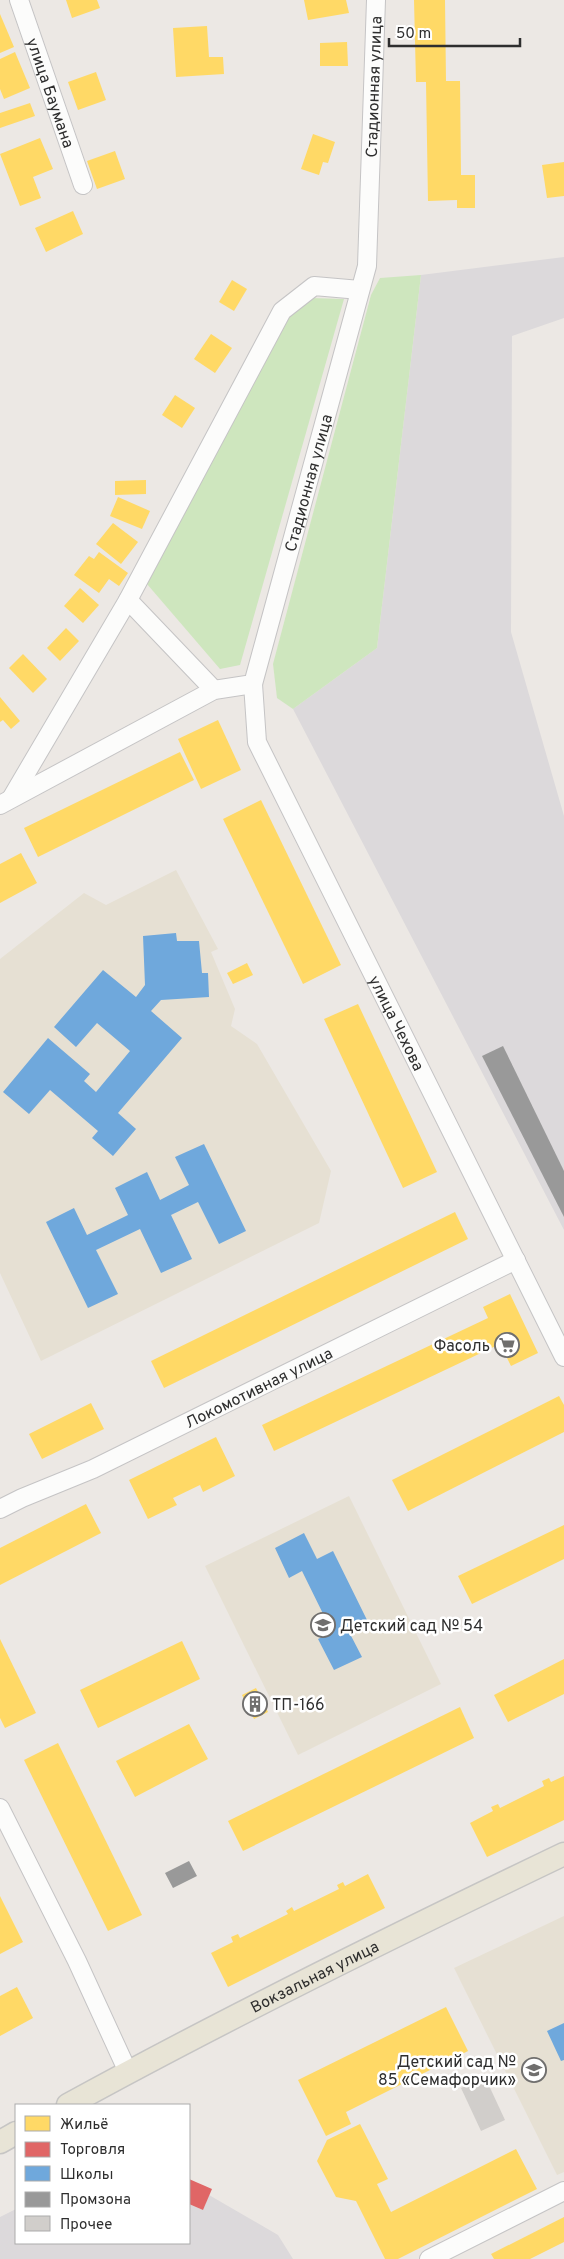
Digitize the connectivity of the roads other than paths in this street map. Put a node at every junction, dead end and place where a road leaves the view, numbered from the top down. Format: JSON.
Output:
{"nodes":[{"id":1,"x":19,"y":0,"type":"edge"},
{"id":2,"x":376,"y":0,"type":"edge"},
{"id":3,"x":83,"y":185,"type":"dead end"},
{"id":4,"x":360,"y":290,"type":"junction"},
{"id":5,"x":128,"y":600,"type":"junction"},
{"id":6,"x":253,"y":684,"type":"junction"},
{"id":7,"x":214,"y":690,"type":"junction"},
{"id":8,"x":6,"y":801,"type":"edge"},
{"id":9,"x":516,"y":1260,"type":"junction"},
{"id":10,"x":564,"y":1357,"type":"edge"},
{"id":11,"x":0,"y":1509,"type":"edge"},
{"id":12,"x":0,"y":1808,"type":"edge"},
{"id":13,"x":564,"y":1854,"type":"edge"},
{"id":14,"x":128,"y":2072,"type":"junction"},
{"id":15,"x":70,"y":2104,"type":"edge"},
{"id":16,"x":15,"y":2134,"type":"edge"},
{"id":17,"x":0,"y":2142,"type":"edge"},
{"id":18,"x":564,"y":2191,"type":"edge"},
{"id":19,"x":429,"y":2259,"type":"edge"}],
"edges":[{"from":1,"to":3,"type":"street","name":"улица Баумана"},
{"from":2,"to":4,"type":"street","name":"Стадионная улица"},
{"from":4,"to":5,"type":"street"},
{"from":4,"to":6,"type":"street","name":"Стадионная улица"},
{"from":5,"to":7,"type":"street"},
{"from":5,"to":8,"type":"street"},
{"from":6,"to":7,"type":"street"},
{"from":6,"to":9,"type":"street","name":"улица Чехова"},
{"from":7,"to":8,"type":"street"},
{"from":9,"to":10,"type":"street","name":"улица Чехова"},
{"from":9,"to":11,"type":"street","name":"Локомотивная улица"},
{"from":12,"to":14,"type":"street"},
{"from":13,"to":14,"type":"main road","name":"Вокзальная улица"},
{"from":14,"to":15,"type":"main road","name":"Вокзальная улица"},
{"from":16,"to":17,"type":"main road"},
{"from":18,"to":19,"type":"street"}]}
